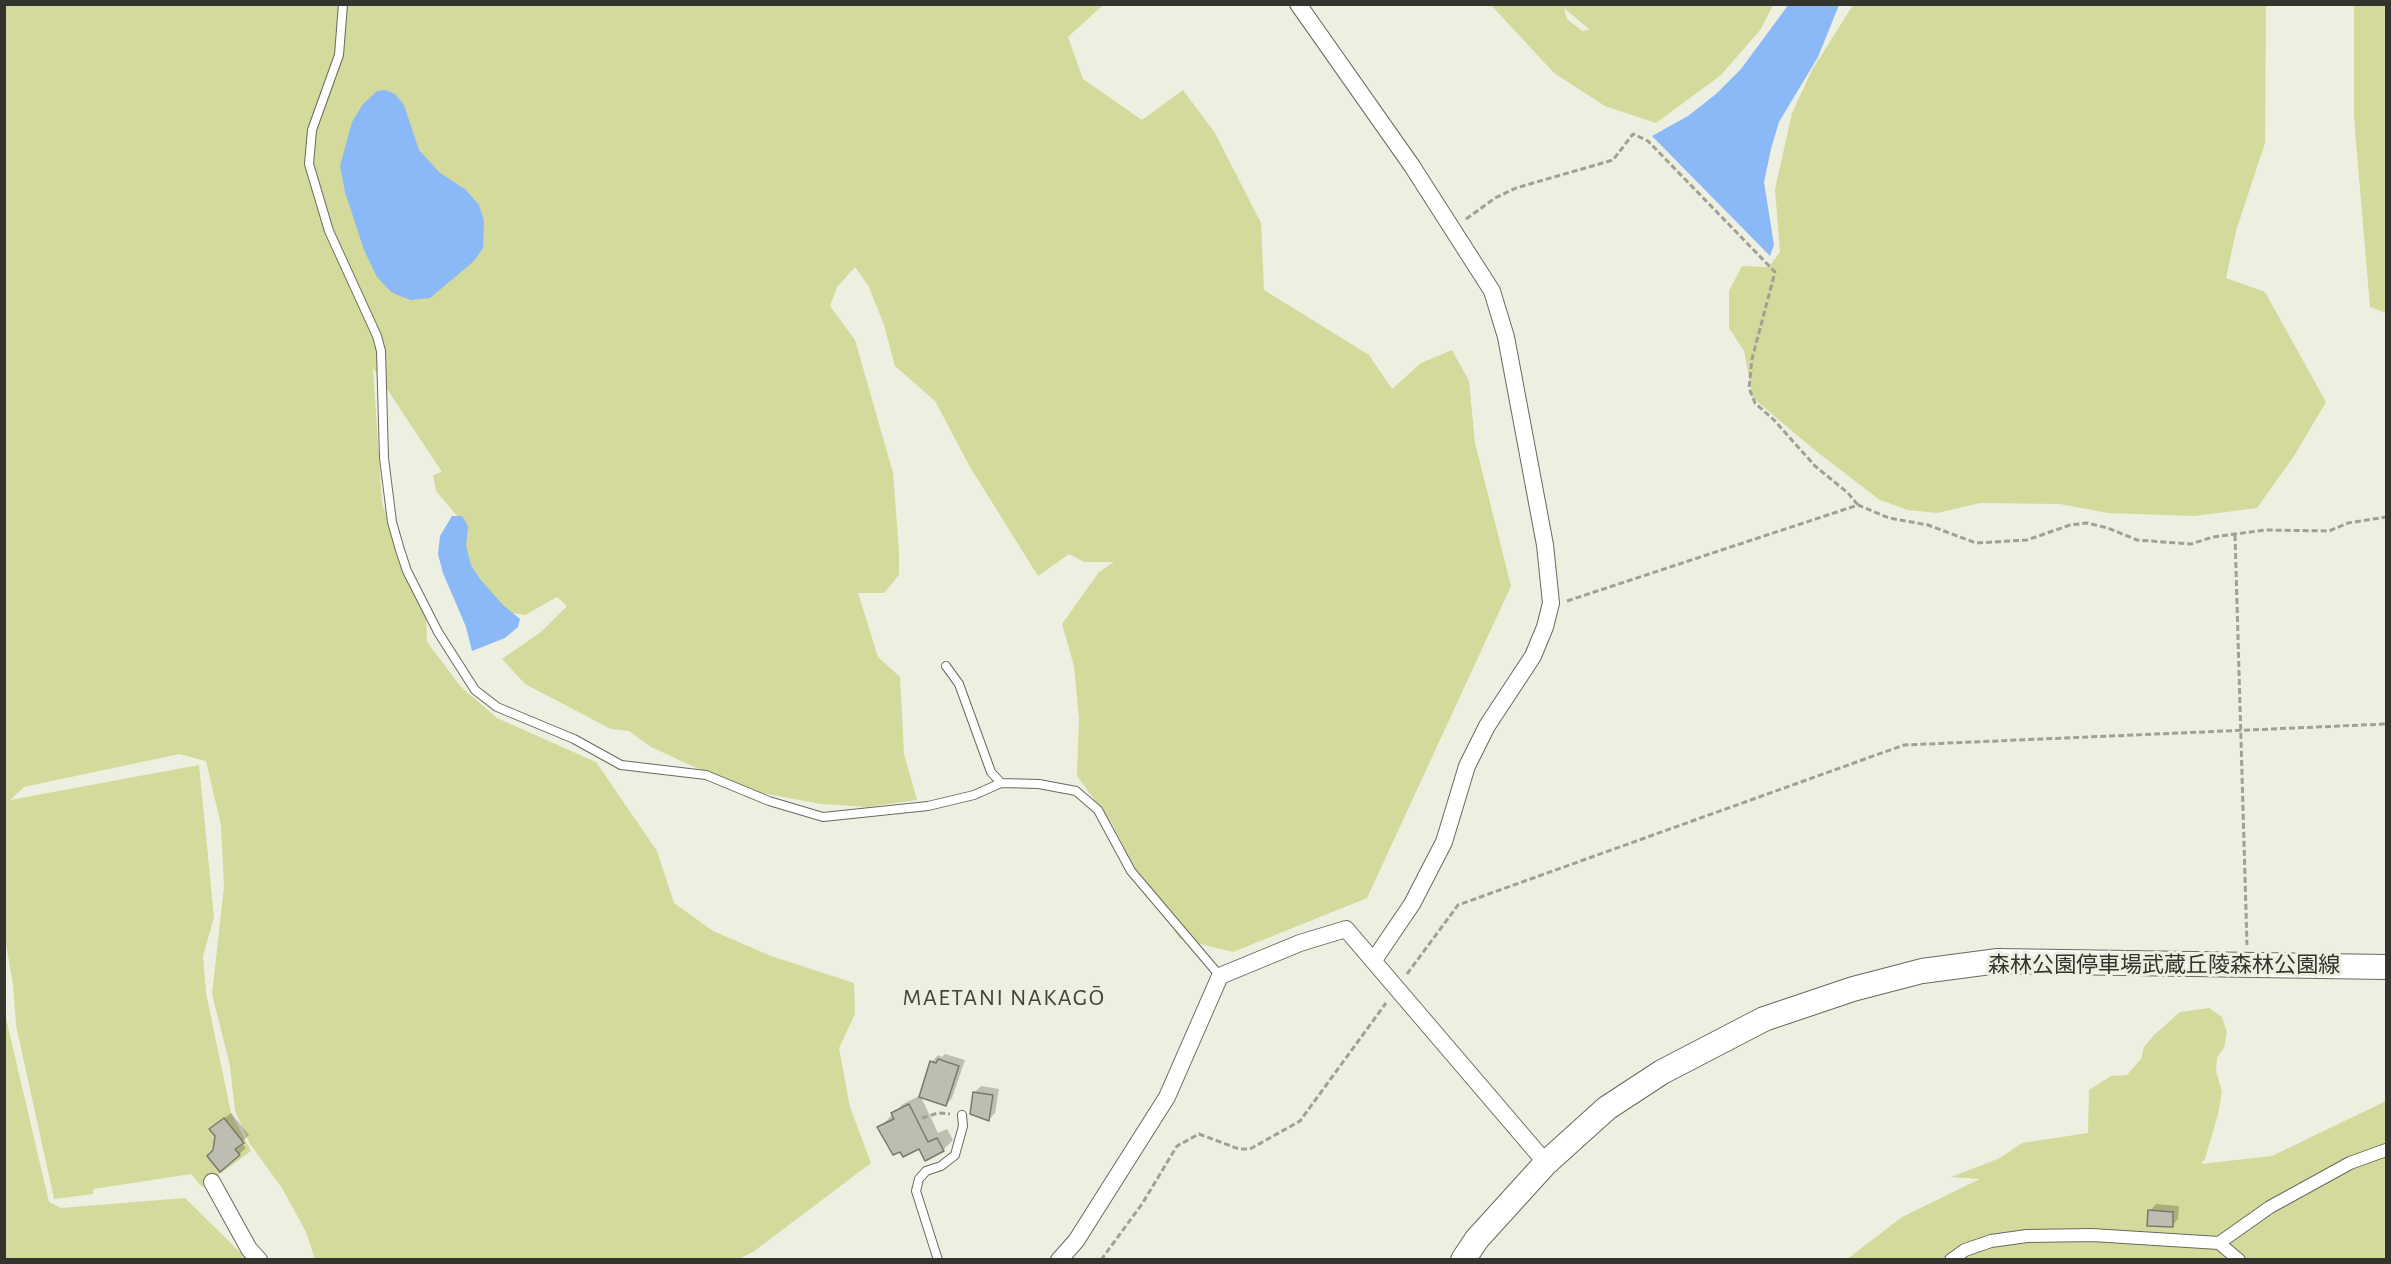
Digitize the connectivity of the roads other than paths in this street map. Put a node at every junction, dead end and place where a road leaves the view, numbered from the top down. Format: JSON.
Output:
{"nodes":[{"id":1,"x":343,"y":4,"type":"edge"},
{"id":2,"x":1298,"y":4,"type":"edge"},
{"id":3,"x":946,"y":666,"type":"dead end"},
{"id":4,"x":1001,"y":783,"type":"junction"},
{"id":5,"x":1374,"y":960,"type":"junction"},
{"id":6,"x":2386,"y":967,"type":"edge"},
{"id":7,"x":1220,"y":976,"type":"junction"},
{"id":8,"x":962,"y":1115,"type":"road end"},
{"id":9,"x":2386,"y":1150,"type":"edge"},
{"id":10,"x":1546,"y":1163,"type":"junction"},
{"id":11,"x":212,"y":1182,"type":"dead end"},
{"id":12,"x":2219,"y":1243,"type":"junction"},
{"id":13,"x":259,"y":1260,"type":"edge"},
{"id":14,"x":938,"y":1260,"type":"edge"},
{"id":15,"x":1059,"y":1260,"type":"edge"},
{"id":16,"x":1463,"y":1260,"type":"edge"},
{"id":17,"x":1951,"y":1260,"type":"edge"},
{"id":18,"x":2239,"y":1260,"type":"edge"}],
"edges":[{"from":1,"to":4,"type":"lane"},
{"from":2,"to":5,"type":"street"},
{"from":3,"to":4,"type":"lane"},
{"from":4,"to":7,"type":"lane"},
{"from":5,"to":7,"type":"street"},
{"from":5,"to":10,"type":"street"},
{"from":6,"to":10,"type":"main road","name":"森林公園停車場武蔵丘陵森林公園線"},
{"from":7,"to":15,"type":"street"},
{"from":8,"to":14,"type":"lane"},
{"from":9,"to":12,"type":"street"},
{"from":10,"to":16,"type":"main road","name":"森林公園停車場武蔵丘陵森林公園線"},
{"from":11,"to":13,"type":"street"},
{"from":12,"to":17,"type":"street"},
{"from":12,"to":18,"type":"street"}]}
